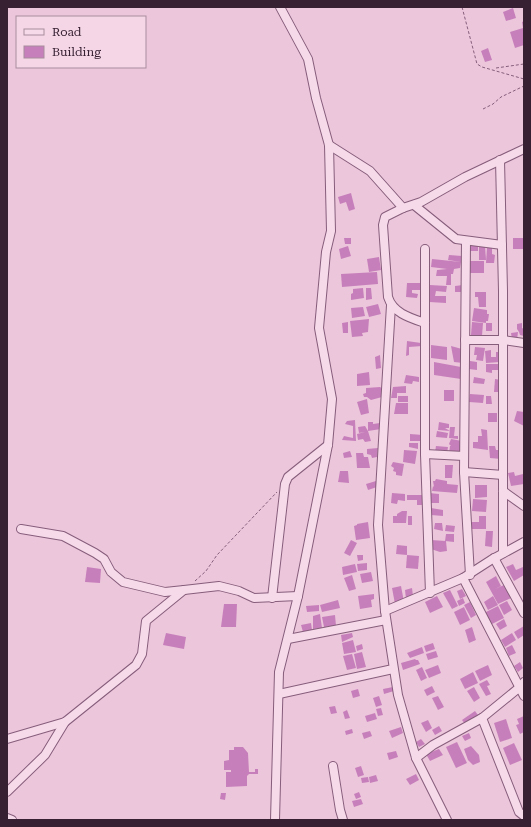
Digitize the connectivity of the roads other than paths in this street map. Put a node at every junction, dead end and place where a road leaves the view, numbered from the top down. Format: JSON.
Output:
{"nodes":[{"id":1,"x":280,"y":7,"type":"edge"},
{"id":2,"x":329,"y":145,"type":"junction"},
{"id":3,"x":524,"y":150,"type":"edge"},
{"id":4,"x":500,"y":160,"type":"junction"},
{"id":5,"x":414,"y":205,"type":"junction"},
{"id":6,"x":403,"y":208,"type":"junction"},
{"id":7,"x":466,"y":241,"type":"junction"},
{"id":8,"x":502,"y":245,"type":"junction"},
{"id":9,"x":425,"y":249,"type":"dead end"},
{"id":10,"x":391,"y":306,"type":"junction"},
{"id":11,"x":425,"y":323,"type":"junction"},
{"id":12,"x":464,"y":340,"type":"junction"},
{"id":13,"x":503,"y":340,"type":"junction"},
{"id":14,"x":524,"y":343,"type":"edge"},
{"id":15,"x":328,"y":445,"type":"junction"},
{"id":16,"x":425,"y":454,"type":"junction"},
{"id":17,"x":464,"y":456,"type":"junction"},
{"id":18,"x":464,"y":472,"type":"junction"},
{"id":19,"x":503,"y":475,"type":"junction"},
{"id":20,"x":503,"y":490,"type":"junction"},
{"id":21,"x":524,"y":506,"type":"edge"},
{"id":22,"x":21,"y":529,"type":"dead end"},
{"id":23,"x":524,"y":542,"type":"edge"},
{"id":24,"x":503,"y":553,"type":"junction"},
{"id":25,"x":494,"y":558,"type":"junction"},
{"id":26,"x":467,"y":576,"type":"junction"},
{"id":27,"x":184,"y":590,"type":"junction"},
{"id":28,"x":430,"y":593,"type":"junction"},
{"id":29,"x":298,"y":596,"type":"junction"},
{"id":30,"x":272,"y":598,"type":"junction"},
{"id":31,"x":521,"y":603,"type":"edge"},
{"id":32,"x":385,"y":611,"type":"junction"},
{"id":33,"x":524,"y":613,"type":"edge"},
{"id":34,"x":386,"y":620,"type":"junction"},
{"id":35,"x":288,"y":639,"type":"junction"},
{"id":36,"x":393,"y":669,"type":"junction"},
{"id":37,"x":522,"y":685,"type":"edge"},
{"id":38,"x":279,"y":694,"type":"junction"},
{"id":39,"x":524,"y":696,"type":"edge"},
{"id":40,"x":482,"y":718,"type":"junction"},
{"id":41,"x":65,"y":722,"type":"junction"},
{"id":42,"x":7,"y":739,"type":"edge"},
{"id":43,"x":416,"y":758,"type":"junction"},
{"id":44,"x":333,"y":766,"type":"dead end"},
{"id":45,"x":7,"y":792,"type":"edge"},
{"id":46,"x":340,"y":810,"type":"junction"},
{"id":47,"x":524,"y":816,"type":"edge"},
{"id":48,"x":7,"y":818,"type":"edge"},
{"id":49,"x":12,"y":820,"type":"edge"},
{"id":50,"x":274,"y":820,"type":"edge"},
{"id":51,"x":338,"y":820,"type":"edge"},
{"id":52,"x":343,"y":820,"type":"edge"},
{"id":53,"x":446,"y":820,"type":"edge"}],
"edges":[{"from":1,"to":2,"type":"street"},
{"from":2,"to":6,"type":"street"},
{"from":2,"to":15,"type":"street"},
{"from":3,"to":4,"type":"street"},
{"from":4,"to":5,"type":"street"},
{"from":4,"to":8,"type":"street"},
{"from":5,"to":6,"type":"street"},
{"from":5,"to":7,"type":"street"},
{"from":6,"to":10,"type":"street"},
{"from":7,"to":8,"type":"street"},
{"from":7,"to":12,"type":"street"},
{"from":8,"to":13,"type":"street"},
{"from":9,"to":11,"type":"street"},
{"from":10,"to":11,"type":"street"},
{"from":10,"to":32,"type":"street"},
{"from":11,"to":16,"type":"street"},
{"from":12,"to":13,"type":"street"},
{"from":12,"to":17,"type":"street"},
{"from":13,"to":14,"type":"street"},
{"from":13,"to":19,"type":"street"},
{"from":15,"to":29,"type":"street"},
{"from":15,"to":30,"type":"street"},
{"from":16,"to":17,"type":"street"},
{"from":16,"to":28,"type":"street"},
{"from":17,"to":18,"type":"street"},
{"from":18,"to":19,"type":"street"},
{"from":18,"to":26,"type":"street"},
{"from":19,"to":20,"type":"street"},
{"from":20,"to":21,"type":"street"},
{"from":20,"to":24,"type":"street"},
{"from":22,"to":27,"type":"street"},
{"from":23,"to":24,"type":"street"},
{"from":24,"to":25,"type":"street"},
{"from":25,"to":26,"type":"street"},
{"from":25,"to":31,"type":"street"},
{"from":26,"to":28,"type":"street"},
{"from":26,"to":37,"type":"street"},
{"from":27,"to":30,"type":"street"},
{"from":27,"to":41,"type":"street"},
{"from":28,"to":32,"type":"street"},
{"from":29,"to":30,"type":"street"},
{"from":29,"to":35,"type":"street"},
{"from":31,"to":33,"type":"street"},
{"from":32,"to":34,"type":"street"},
{"from":34,"to":35,"type":"street"},
{"from":34,"to":36,"type":"street"},
{"from":35,"to":38,"type":"street"},
{"from":36,"to":38,"type":"street"},
{"from":36,"to":43,"type":"street"},
{"from":37,"to":39,"type":"street"},
{"from":37,"to":40,"type":"street"},
{"from":38,"to":50,"type":"street"},
{"from":40,"to":43,"type":"street"},
{"from":40,"to":47,"type":"street"},
{"from":41,"to":42,"type":"street"},
{"from":41,"to":45,"type":"street"},
{"from":43,"to":53,"type":"street"},
{"from":44,"to":46,"type":"street"},
{"from":46,"to":51,"type":"street"},
{"from":46,"to":52,"type":"street"},
{"from":48,"to":49,"type":"street"}]}
